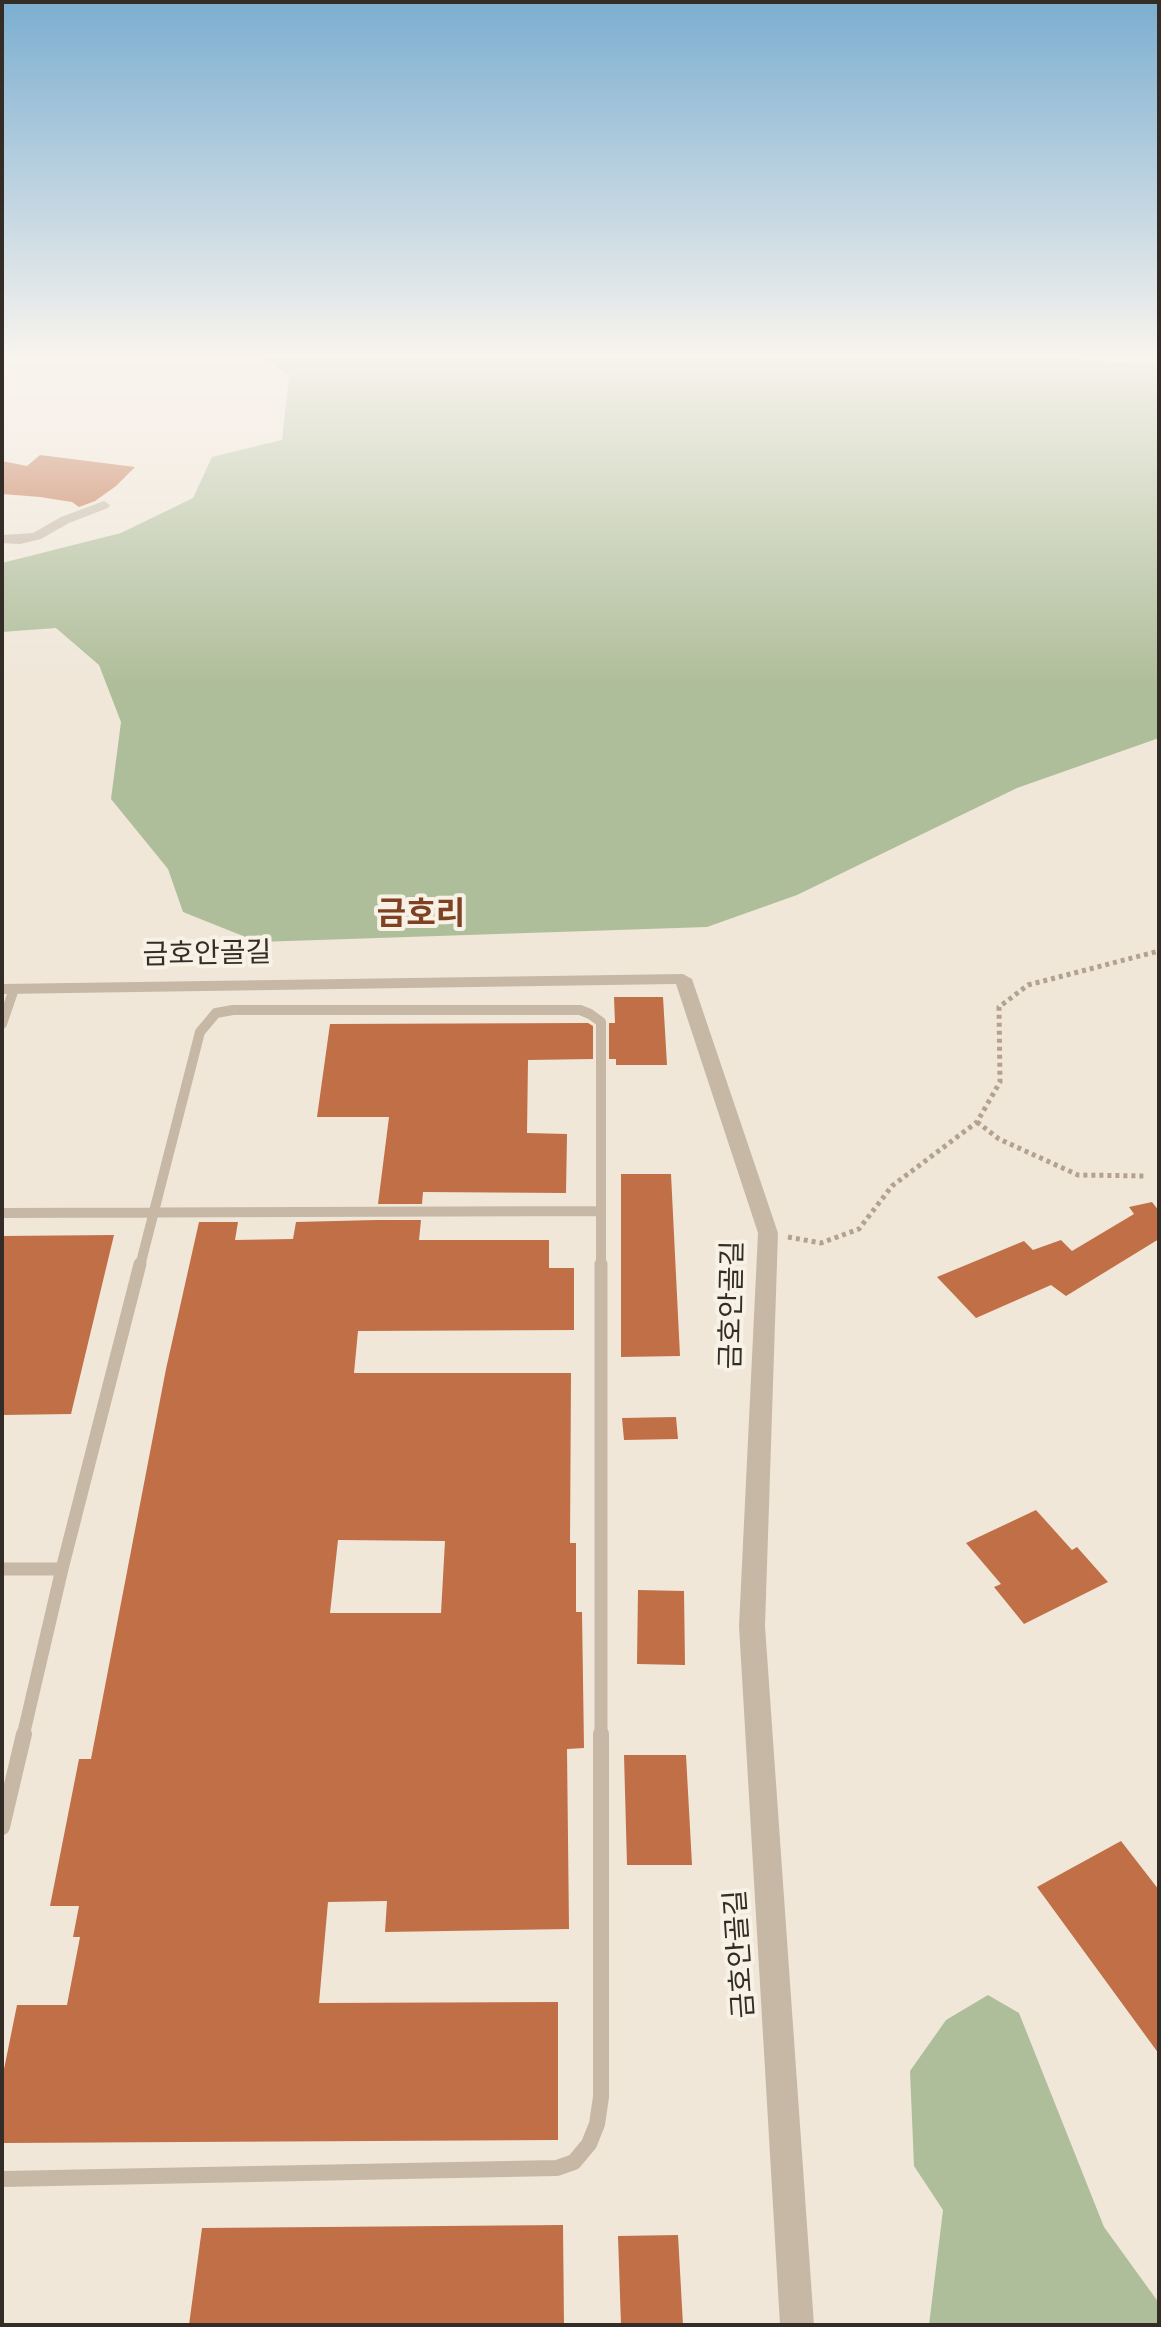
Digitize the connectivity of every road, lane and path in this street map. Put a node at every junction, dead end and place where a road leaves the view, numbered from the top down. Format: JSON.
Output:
{"nodes":[{"id":1,"x":104,"y":505,"type":"dead end"},
{"id":2,"x":2,"y":539,"type":"edge"},
{"id":3,"x":1159,"y":951,"type":"edge"},
{"id":4,"x":8,"y":989,"type":"edge"},
{"id":5,"x":2,"y":1024,"type":"edge"},
{"id":6,"x":977,"y":1122,"type":"junction"},
{"id":7,"x":1146,"y":1176,"type":"dead end"},
{"id":8,"x":601,"y":1211,"type":"junction"},
{"id":9,"x":2,"y":1213,"type":"edge"},
{"id":10,"x":153,"y":1213,"type":"junction"},
{"id":11,"x":768,"y":1233,"type":"junction"},
{"id":12,"x":2,"y":1569,"type":"edge"},
{"id":13,"x":62,"y":1569,"type":"junction"},
{"id":14,"x":2,"y":1827,"type":"edge"},
{"id":15,"x":2,"y":2179,"type":"edge"},
{"id":16,"x":797,"y":2325,"type":"edge"}],
"edges":[{"from":1,"to":2,"type":"street"},
{"from":3,"to":6,"type":"path"},
{"from":4,"to":5,"type":"lane"},
{"from":4,"to":11,"type":"street","name":"금호안골길"},
{"from":6,"to":7,"type":"path"},
{"from":6,"to":11,"type":"path"},
{"from":8,"to":10,"type":"lane"},
{"from":8,"to":10,"type":"lane"},
{"from":8,"to":15,"type":"lane"},
{"from":9,"to":10,"type":"lane"},
{"from":10,"to":13,"type":"lane"},
{"from":11,"to":16,"type":"street","name":"금호안골길"},
{"from":12,"to":13,"type":"lane"},
{"from":13,"to":14,"type":"lane"}]}
